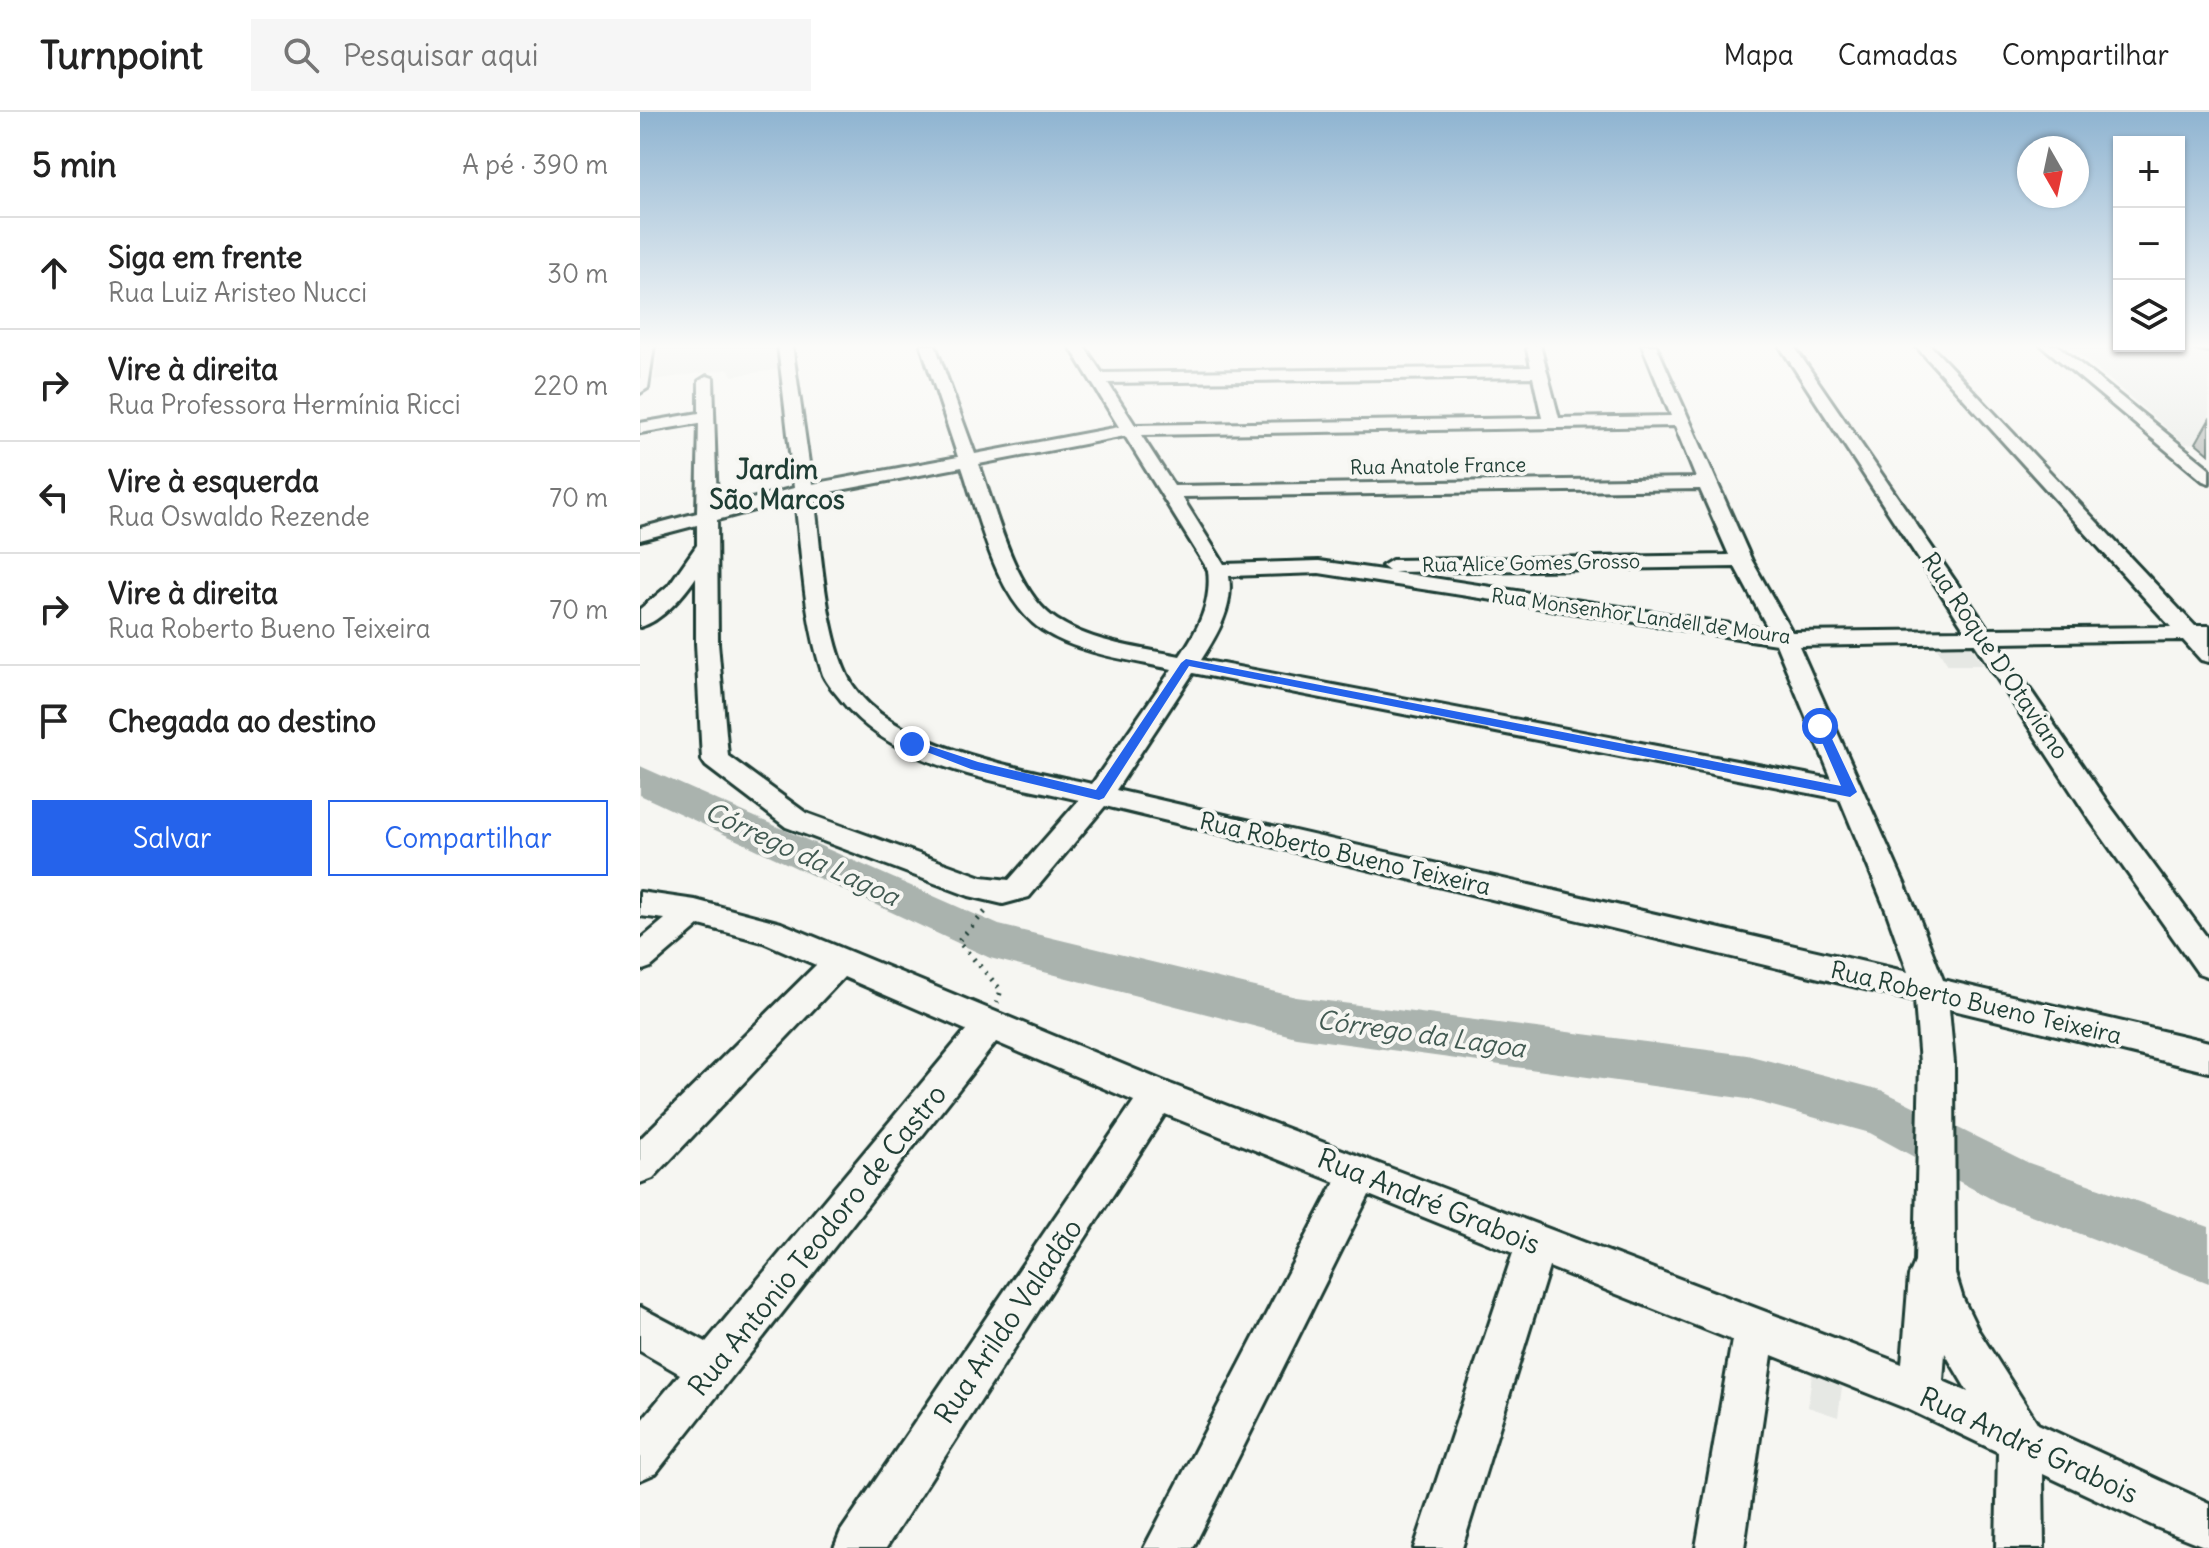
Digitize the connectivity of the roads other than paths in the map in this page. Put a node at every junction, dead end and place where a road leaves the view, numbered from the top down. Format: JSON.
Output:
{"nodes":[{"id":1,"x":705,"y":412,"type":"edge"},
{"id":2,"x":794,"y":412,"type":"edge"},
{"id":3,"x":952,"y":412,"type":"edge"},
{"id":4,"x":1119,"y":412,"type":"edge"},
{"id":5,"x":1549,"y":412,"type":"edge"},
{"id":6,"x":1676,"y":412,"type":"edge"},
{"id":7,"x":1831,"y":412,"type":"edge"},
{"id":8,"x":1986,"y":412,"type":"edge"},
{"id":9,"x":2134,"y":412,"type":"edge"},
{"id":10,"x":705,"y":417,"type":"junction"},
{"id":11,"x":1680,"y":421,"type":"junction"},
{"id":12,"x":1552,"y":423,"type":"junction"},
{"id":13,"x":640,"y":428,"type":"edge"},
{"id":14,"x":1130,"y":430,"type":"junction"},
{"id":15,"x":969,"y":460,"type":"junction"},
{"id":16,"x":2209,"y":477,"type":"edge"},
{"id":17,"x":1707,"y":483,"type":"junction"},
{"id":18,"x":805,"y":491,"type":"junction"},
{"id":19,"x":1170,"y":492,"type":"junction"},
{"id":20,"x":708,"y":530,"type":"junction"},
{"id":21,"x":640,"y":534,"type":"edge"},
{"id":22,"x":1742,"y":561,"type":"junction"},
{"id":23,"x":1484,"y":563,"type":"junction"},
{"id":24,"x":1319,"y":567,"type":"junction"},
{"id":25,"x":1218,"y":570,"type":"junction"},
{"id":26,"x":1484,"y":594,"type":"junction"},
{"id":27,"x":640,"y":620,"type":"edge"},
{"id":28,"x":2199,"y":633,"type":"edge"},
{"id":29,"x":1982,"y":638,"type":"junction"},
{"id":30,"x":1785,"y":639,"type":"junction"},
{"id":31,"x":2209,"y":655,"type":"edge"},
{"id":32,"x":1186,"y":663,"type":"junction"},
{"id":33,"x":1850,"y":792,"type":"junction"},
{"id":34,"x":1099,"y":795,"type":"junction"},
{"id":35,"x":640,"y":904,"type":"edge"},
{"id":36,"x":695,"y":912,"type":"junction"},
{"id":37,"x":640,"y":958,"type":"edge"},
{"id":38,"x":840,"y":961,"type":"junction"},
{"id":39,"x":2209,"y":964,"type":"edge"},
{"id":40,"x":1931,"y":993,"type":"junction"},
{"id":41,"x":992,"y":1023,"type":"junction"},
{"id":42,"x":2209,"y":1057,"type":"edge"},
{"id":43,"x":1158,"y":1095,"type":"junction"},
{"id":44,"x":640,"y":1165,"type":"edge"},
{"id":45,"x":1360,"y":1173,"type":"junction"},
{"id":46,"x":1934,"y":1212,"type":"junction"},
{"id":47,"x":1536,"y":1244,"type":"junction"},
{"id":48,"x":640,"y":1328,"type":"edge"},
{"id":49,"x":1755,"y":1328,"type":"junction"},
{"id":50,"x":713,"y":1370,"type":"junction"},
{"id":51,"x":1921,"y":1393,"type":"junction"},
{"id":52,"x":2021,"y":1437,"type":"junction"},
{"id":53,"x":640,"y":1457,"type":"edge"},
{"id":54,"x":2209,"y":1527,"type":"edge"},
{"id":55,"x":858,"y":1548,"type":"edge"},
{"id":56,"x":1168,"y":1548,"type":"edge"},
{"id":57,"x":1438,"y":1548,"type":"edge"},
{"id":58,"x":1720,"y":1548,"type":"edge"},
{"id":59,"x":2020,"y":1548,"type":"edge"}],
"edges":[{"from":1,"to":10,"type":"street"},
{"from":2,"to":18,"type":"street","name":"Rua Roberto Bueno Teixeira"},
{"from":3,"to":15,"type":"street"},
{"from":4,"to":14,"type":"street"},
{"from":5,"to":12,"type":"street"},
{"from":6,"to":11,"type":"street"},
{"from":7,"to":29,"type":"street","name":"Rua Roque D'Otaviano"},
{"from":8,"to":28,"type":"street"},
{"from":9,"to":16,"type":"street"},
{"from":10,"to":13,"type":"street"},
{"from":10,"to":20,"type":"street"},
{"from":11,"to":12,"type":"street"},
{"from":11,"to":17,"type":"street"},
{"from":12,"to":14,"type":"street"},
{"from":14,"to":15,"type":"street"},
{"from":14,"to":19,"type":"street"},
{"from":15,"to":18,"type":"street"},
{"from":15,"to":32,"type":"street"},
{"from":17,"to":19,"type":"street","name":"Rua Anatole France"},
{"from":17,"to":22,"type":"street"},
{"from":18,"to":20,"type":"street"},
{"from":18,"to":34,"type":"street","name":"Rua Roberto Bueno Teixeira"},
{"from":19,"to":25,"type":"street"},
{"from":20,"to":21,"type":"street"},
{"from":20,"to":27,"type":"street"},
{"from":20,"to":34,"type":"street"},
{"from":22,"to":23,"type":"street","name":"Rua Alice Gomes Grosso"},
{"from":22,"to":30,"type":"street"},
{"from":23,"to":24,"type":"street","name":"Rua Alice Gomes Grosso"},
{"from":23,"to":26,"type":"street"},
{"from":24,"to":25,"type":"street","name":"Rua Monsenhor Landell de Moura"},
{"from":24,"to":26,"type":"street","name":"Rua Monsenhor Landell de Moura"},
{"from":25,"to":32,"type":"street"},
{"from":26,"to":30,"type":"street","name":"Rua Monsenhor Landell de Moura"},
{"from":28,"to":29,"type":"street","name":"Rua Monsenhor Landell de Moura"},
{"from":28,"to":31,"type":"street"},
{"from":29,"to":30,"type":"street","name":"Rua Monsenhor Landell de Moura"},
{"from":29,"to":39,"type":"street","name":"Rua Roque D'Otaviano"},
{"from":30,"to":33,"type":"street"},
{"from":32,"to":33,"type":"street"},
{"from":32,"to":34,"type":"street"},
{"from":33,"to":40,"type":"street"},
{"from":34,"to":40,"type":"street","name":"Rua Roberto Bueno Teixeira"},
{"from":35,"to":36,"type":"street","name":"Rua André Grabois"},
{"from":36,"to":37,"type":"street"},
{"from":36,"to":38,"type":"street","name":"Rua André Grabois"},
{"from":38,"to":41,"type":"street","name":"Rua André Grabois"},
{"from":38,"to":44,"type":"street"},
{"from":40,"to":42,"type":"street","name":"Rua Roberto Bueno Teixeira"},
{"from":40,"to":46,"type":"street"},
{"from":41,"to":43,"type":"street","name":"Rua André Grabois"},
{"from":41,"to":50,"type":"street","name":"Rua Antonio Teodoro de Castro"},
{"from":43,"to":45,"type":"street","name":"Rua André Grabois"},
{"from":43,"to":55,"type":"street","name":"Rua Arildo Valadão"},
{"from":45,"to":47,"type":"street","name":"Rua André Grabois"},
{"from":45,"to":56,"type":"street"},
{"from":46,"to":51,"type":"street"},
{"from":46,"to":52,"type":"street"},
{"from":47,"to":49,"type":"street","name":"Rua André Grabois"},
{"from":47,"to":57,"type":"street"},
{"from":48,"to":50,"type":"street"},
{"from":49,"to":51,"type":"street","name":"Rua André Grabois"},
{"from":49,"to":58,"type":"street"},
{"from":50,"to":53,"type":"street","name":"Rua Antonio Teodoro de Castro"},
{"from":51,"to":52,"type":"street","name":"Rua André Grabois"},
{"from":52,"to":54,"type":"street","name":"Rua André Grabois"},
{"from":52,"to":59,"type":"street"}]}
